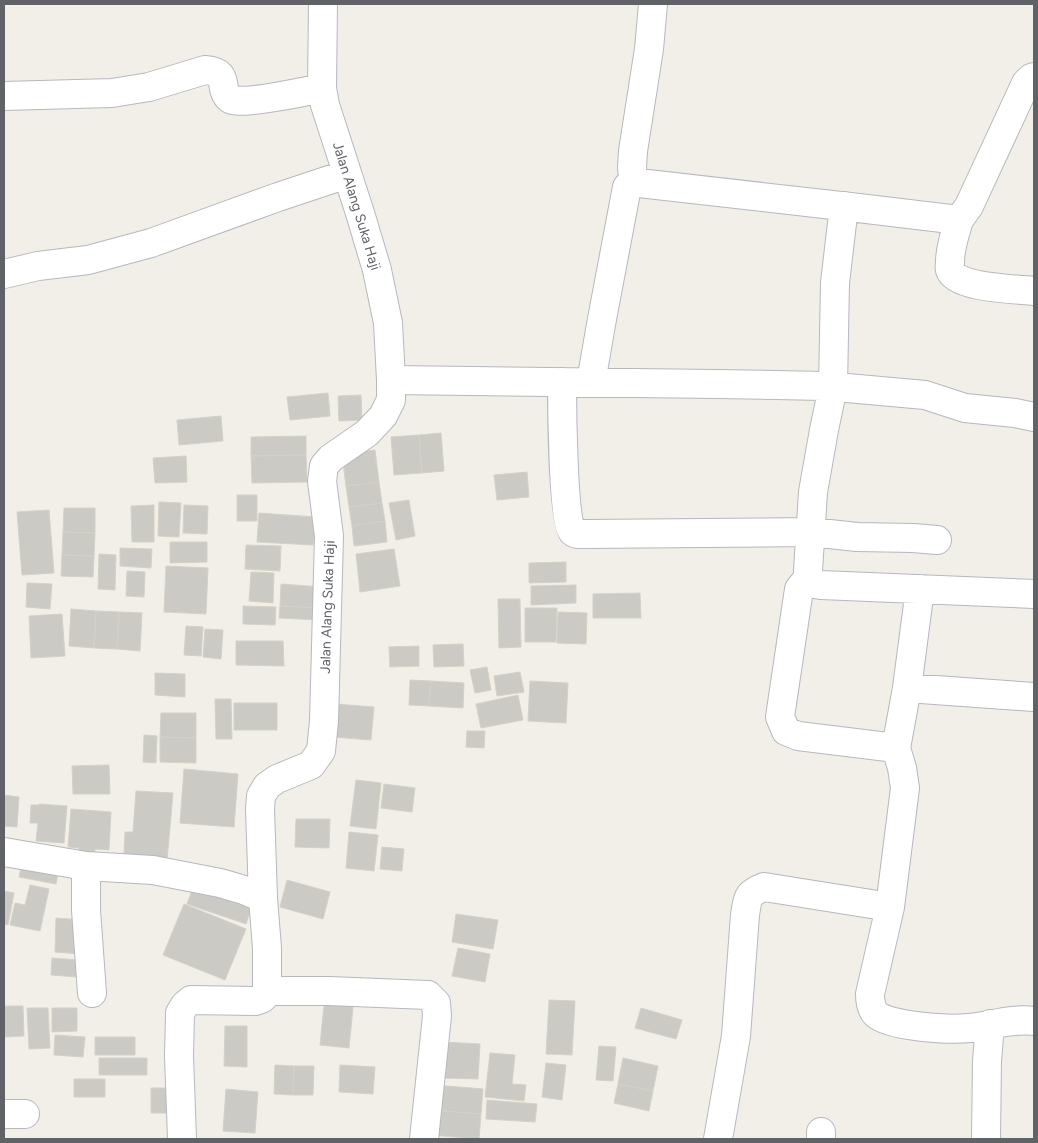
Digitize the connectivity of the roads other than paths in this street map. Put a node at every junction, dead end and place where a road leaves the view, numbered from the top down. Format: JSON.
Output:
{"nodes":[{"id":1,"x":323,"y":4,"type":"edge"},
{"id":2,"x":653,"y":4,"type":"edge"},
{"id":3,"x":1034,"y":77,"type":"edge"},
{"id":4,"x":322,"y":88,"type":"junction"},
{"id":5,"x":4,"y":96,"type":"edge"},
{"id":6,"x":347,"y":174,"type":"junction"},
{"id":7,"x":633,"y":180,"type":"junction"},
{"id":8,"x":844,"y":206,"type":"junction"},
{"id":9,"x":959,"y":220,"type":"junction"},
{"id":10,"x":4,"y":274,"type":"edge"},
{"id":11,"x":1034,"y":291,"type":"edge"},
{"id":12,"x":391,"y":380,"type":"junction"},
{"id":13,"x":562,"y":382,"type":"junction"},
{"id":14,"x":591,"y":382,"type":"junction"},
{"id":15,"x":833,"y":387,"type":"junction"},
{"id":16,"x":1034,"y":417,"type":"edge"},
{"id":17,"x":811,"y":532,"type":"junction"},
{"id":18,"x":937,"y":540,"type":"dead end"},
{"id":19,"x":808,"y":578,"type":"junction"},
{"id":20,"x":920,"y":590,"type":"junction"},
{"id":21,"x":1034,"y":594,"type":"edge"},
{"id":22,"x":906,"y":688,"type":"junction"},
{"id":23,"x":1034,"y":697,"type":"edge"},
{"id":24,"x":896,"y":748,"type":"junction"},
{"id":25,"x":4,"y":852,"type":"edge"},
{"id":26,"x":86,"y":866,"type":"junction"},
{"id":27,"x":263,"y":898,"type":"junction"},
{"id":28,"x":890,"y":907,"type":"junction"},
{"id":29,"x":267,"y":991,"type":"junction"},
{"id":30,"x":92,"y":993,"type":"dead end"},
{"id":31,"x":1034,"y":1021,"type":"edge"},
{"id":32,"x":990,"y":1024,"type":"junction"},
{"id":33,"x":182,"y":1139,"type":"edge"},
{"id":34,"x":424,"y":1139,"type":"edge"},
{"id":35,"x":718,"y":1139,"type":"edge"},
{"id":36,"x":986,"y":1139,"type":"edge"}],
"edges":[{"from":1,"to":4,"type":"street","name":"Jalan Alang Suka Haji"},
{"from":2,"to":7,"type":"street"},
{"from":3,"to":9,"type":"street"},
{"from":4,"to":5,"type":"street"},
{"from":4,"to":6,"type":"street","name":"Jalan Alang Suka Haji"},
{"from":6,"to":10,"type":"street"},
{"from":6,"to":12,"type":"street","name":"Jalan Alang Suka Haji"},
{"from":7,"to":8,"type":"street"},
{"from":7,"to":14,"type":"street"},
{"from":8,"to":9,"type":"street"},
{"from":8,"to":15,"type":"street"},
{"from":9,"to":11,"type":"street"},
{"from":12,"to":13,"type":"street"},
{"from":12,"to":27,"type":"street","name":"Jalan Alang Suka Haji"},
{"from":13,"to":14,"type":"street"},
{"from":13,"to":17,"type":"street"},
{"from":14,"to":15,"type":"street"},
{"from":15,"to":16,"type":"street"},
{"from":15,"to":17,"type":"street"},
{"from":17,"to":18,"type":"street"},
{"from":17,"to":19,"type":"street"},
{"from":19,"to":20,"type":"street"},
{"from":19,"to":24,"type":"street"},
{"from":20,"to":21,"type":"street"},
{"from":20,"to":22,"type":"street"},
{"from":22,"to":23,"type":"street"},
{"from":22,"to":24,"type":"street"},
{"from":24,"to":28,"type":"street"},
{"from":25,"to":26,"type":"street"},
{"from":26,"to":27,"type":"street"},
{"from":26,"to":30,"type":"street"},
{"from":27,"to":29,"type":"street","name":"Jalan Alang Suka Haji"},
{"from":28,"to":32,"type":"street"},
{"from":28,"to":35,"type":"street"},
{"from":29,"to":33,"type":"street"},
{"from":29,"to":34,"type":"street"},
{"from":31,"to":32,"type":"street"},
{"from":32,"to":36,"type":"street"}]}
